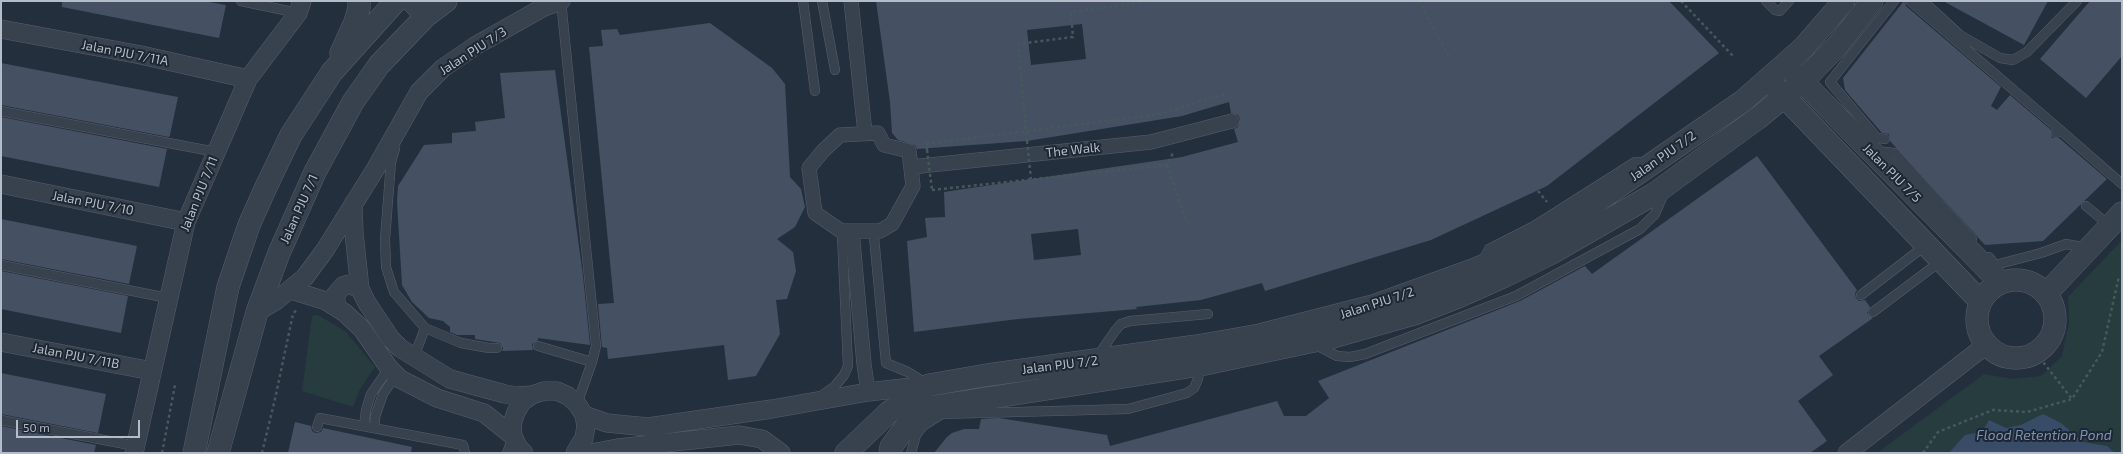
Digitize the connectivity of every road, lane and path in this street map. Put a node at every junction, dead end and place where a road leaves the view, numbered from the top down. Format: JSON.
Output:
{"nodes":[{"id":1,"x":241,"y":1,"type":"edge"},
{"id":2,"x":359,"y":1,"type":"edge"},
{"id":3,"x":446,"y":1,"type":"edge"},
{"id":4,"x":561,"y":1,"type":"edge"},
{"id":5,"x":802,"y":1,"type":"edge"},
{"id":6,"x":822,"y":1,"type":"edge"},
{"id":7,"x":851,"y":1,"type":"edge"},
{"id":8,"x":1152,"y":1,"type":"edge"},
{"id":9,"x":1419,"y":1,"type":"edge"},
{"id":10,"x":1681,"y":1,"type":"edge"},
{"id":11,"x":1766,"y":1,"type":"edge"},
{"id":12,"x":1789,"y":1,"type":"edge"},
{"id":13,"x":1844,"y":1,"type":"edge"},
{"id":14,"x":1872,"y":1,"type":"edge"},
{"id":15,"x":1894,"y":1,"type":"edge"},
{"id":16,"x":1910,"y":1,"type":"edge"},
{"id":17,"x":1923,"y":1,"type":"edge"},
{"id":18,"x":2077,"y":1,"type":"edge"},
{"id":19,"x":389,"y":4,"type":"edge"},
{"id":20,"x":300,"y":7,"type":"edge"},
{"id":21,"x":419,"y":9,"type":"edge"},
{"id":22,"x":1,"y":29,"type":"edge"},
{"id":23,"x":410,"y":33,"type":"junction"},
{"id":24,"x":1733,"y":56,"type":"dead end"},
{"id":25,"x":1449,"y":57,"type":"dead end"},
{"id":26,"x":1784,"y":64,"type":"junction"},
{"id":27,"x":835,"y":70,"type":"dead end"},
{"id":28,"x":332,"y":72,"type":"junction"},
{"id":29,"x":248,"y":79,"type":"junction"},
{"id":30,"x":1767,"y":80,"type":"junction"},
{"id":31,"x":1802,"y":82,"type":"junction"},
{"id":32,"x":815,"y":91,"type":"dead end"},
{"id":33,"x":1224,"y":94,"type":"dead end"},
{"id":34,"x":1785,"y":98,"type":"junction"},
{"id":35,"x":1,"y":111,"type":"edge"},
{"id":36,"x":405,"y":117,"type":"junction"},
{"id":37,"x":1232,"y":121,"type":"dead end"},
{"id":38,"x":865,"y":133,"type":"junction"},
{"id":39,"x":1870,"y":138,"type":"junction"},
{"id":40,"x":1176,"y":151,"type":"dead end"},
{"id":41,"x":216,"y":152,"type":"junction"},
{"id":42,"x":1167,"y":165,"type":"junction"},
{"id":43,"x":911,"y":167,"type":"junction"},
{"id":44,"x":1031,"y":179,"type":"junction"},
{"id":45,"x":1,"y":184,"type":"edge"},
{"id":46,"x":2122,"y":184,"type":"edge"},
{"id":47,"x":1538,"y":191,"type":"dead end"},
{"id":48,"x":1547,"y":202,"type":"dead end"},
{"id":49,"x":353,"y":204,"type":"junction"},
{"id":50,"x":2086,"y":206,"type":"dead end"},
{"id":51,"x":2116,"y":220,"type":"edge"},
{"id":52,"x":186,"y":222,"type":"junction"},
{"id":53,"x":1187,"y":223,"type":"dead end"},
{"id":54,"x":847,"y":234,"type":"junction"},
{"id":55,"x":874,"y":237,"type":"dead end"},
{"id":56,"x":2089,"y":249,"type":"junction"},
{"id":57,"x":1934,"y":253,"type":"junction"},
{"id":58,"x":1,"y":265,"type":"edge"},
{"id":59,"x":2119,"y":276,"type":"dead end"},
{"id":60,"x":2001,"y":283,"type":"junction"},
{"id":61,"x":360,"y":289,"type":"junction"},
{"id":62,"x":296,"y":292,"type":"junction"},
{"id":63,"x":2046,"y":294,"type":"junction"},
{"id":64,"x":1861,"y":295,"type":"dead end"},
{"id":65,"x":168,"y":298,"type":"junction"},
{"id":66,"x":1980,"y":302,"type":"junction"},
{"id":67,"x":338,"y":307,"type":"junction"},
{"id":68,"x":257,"y":312,"type":"junction"},
{"id":69,"x":1873,"y":312,"type":"dead end"},
{"id":70,"x":1208,"y":314,"type":"dead end"},
{"id":71,"x":425,"y":328,"type":"junction"},
{"id":72,"x":1,"y":342,"type":"edge"},
{"id":73,"x":1986,"y":345,"type":"junction"},
{"id":74,"x":538,"y":346,"type":"dead end"},
{"id":75,"x":497,"y":348,"type":"dead end"},
{"id":76,"x":2036,"y":353,"type":"junction"},
{"id":77,"x":1198,"y":356,"type":"junction"},
{"id":78,"x":414,"y":357,"type":"junction"},
{"id":79,"x":1094,"y":361,"type":"junction"},
{"id":80,"x":592,"y":362,"type":"junction"},
{"id":81,"x":152,"y":371,"type":"junction"},
{"id":82,"x":392,"y":372,"type":"junction"},
{"id":83,"x":175,"y":385,"type":"dead end"},
{"id":84,"x":929,"y":385,"type":"junction"},
{"id":85,"x":868,"y":392,"type":"junction"},
{"id":86,"x":532,"y":394,"type":"junction"},
{"id":87,"x":2072,"y":399,"type":"junction"},
{"id":88,"x":813,"y":401,"type":"junction"},
{"id":89,"x":580,"y":409,"type":"junction"},
{"id":90,"x":1,"y":420,"type":"edge"},
{"id":91,"x":318,"y":423,"type":"dead end"},
{"id":92,"x":364,"y":426,"type":"junction"},
{"id":93,"x":375,"y":428,"type":"junction"},
{"id":94,"x":513,"y":436,"type":"junction"},
{"id":95,"x":464,"y":449,"type":"edge"},
{"id":96,"x":134,"y":450,"type":"edge"},
{"id":97,"x":162,"y":453,"type":"edge"},
{"id":98,"x":194,"y":453,"type":"edge"},
{"id":99,"x":218,"y":453,"type":"edge"},
{"id":100,"x":262,"y":453,"type":"edge"},
{"id":101,"x":507,"y":453,"type":"edge"},
{"id":102,"x":524,"y":453,"type":"edge"},
{"id":103,"x":575,"y":453,"type":"edge"},
{"id":104,"x":591,"y":453,"type":"edge"},
{"id":105,"x":782,"y":453,"type":"edge"},
{"id":106,"x":846,"y":453,"type":"edge"},
{"id":107,"x":890,"y":453,"type":"edge"},
{"id":108,"x":911,"y":453,"type":"edge"},
{"id":109,"x":1847,"y":453,"type":"edge"},
{"id":110,"x":1923,"y":453,"type":"edge"}],
"edges":[{"from":1,"to":20,"type":"lane"},
{"from":2,"to":28,"type":"street"},
{"from":3,"to":21,"type":"street","name":"Jalan PJU 7/1"},
{"from":4,"to":36,"type":"street","name":"Jalan PJU 7/3"},
{"from":4,"to":80,"type":"lane"},
{"from":5,"to":32,"type":"lane"},
{"from":6,"to":27,"type":"lane"},
{"from":7,"to":38,"type":"street"},
{"from":8,"to":44,"type":"path","bridge":true},
{"from":9,"to":25,"type":"path"},
{"from":10,"to":24,"type":"path"},
{"from":11,"to":12,"type":"lane"},
{"from":13,"to":26,"type":"street","name":"Jalan PJU 7/2"},
{"from":14,"to":31,"type":"street","name":"Jalan PJU 7/2"},
{"from":15,"to":39,"type":"lane"},
{"from":16,"to":46,"type":"lane"},
{"from":17,"to":18,"type":"lane"},
{"from":19,"to":23,"type":"street"},
{"from":19,"to":28,"type":"street"},
{"from":20,"to":29,"type":"street","name":"Jalan PJU 7/11"},
{"from":21,"to":23,"type":"street","name":"Jalan PJU 7/1"},
{"from":22,"to":29,"type":"street","name":"Jalan PJU 7/11A"},
{"from":23,"to":68,"type":"street","name":"Jalan PJU 7/1"},
{"from":26,"to":30,"type":"street","name":"Jalan PJU 7/2"},
{"from":26,"to":31,"type":"street","name":"Jalan PJU 7/5"},
{"from":28,"to":98,"type":"street"},
{"from":29,"to":41,"type":"street","name":"Jalan PJU 7/11"},
{"from":30,"to":34,"type":"street","name":"Jalan PJU 7/5"},
{"from":30,"to":77,"type":"street","name":"Jalan PJU 7/2"},
{"from":31,"to":34,"type":"street","name":"Jalan PJU 7/2"},
{"from":31,"to":39,"type":"street","name":"Jalan PJU 7/5"},
{"from":33,"to":44,"type":"path","bridge":true},
{"from":34,"to":57,"type":"street","name":"Jalan PJU 7/5"},
{"from":34,"to":77,"type":"street","name":"Jalan PJU 7/2"},
{"from":35,"to":41,"type":"lane"},
{"from":36,"to":49,"type":"street","name":"Jalan PJU 7/3"},
{"from":36,"to":71,"type":"lane"},
{"from":37,"to":43,"type":"street","name":"The Walk"},
{"from":38,"to":43,"type":"street"},
{"from":38,"to":54,"type":"street"},
{"from":39,"to":56,"type":"lane"},
{"from":39,"to":60,"type":"street","name":"Jalan PJU 7/5"},
{"from":40,"to":42,"type":"path"},
{"from":41,"to":52,"type":"street","name":"Jalan PJU 7/11"},
{"from":42,"to":44,"type":"path"},
{"from":42,"to":53,"type":"path"},
{"from":43,"to":54,"type":"street"},
{"from":45,"to":52,"type":"street","name":"Jalan PJU 7/10"},
{"from":47,"to":48,"type":"path"},
{"from":49,"to":61,"type":"street"},
{"from":49,"to":62,"type":"street","name":"Jalan PJU 7/3"},
{"from":50,"to":51,"type":"lane"},
{"from":51,"to":56,"type":"street"},
{"from":52,"to":65,"type":"street","name":"Jalan PJU 7/11"},
{"from":54,"to":85,"type":"street"},
{"from":54,"to":88,"type":"lane"},
{"from":55,"to":84,"type":"lane"},
{"from":56,"to":63,"type":"street"},
{"from":57,"to":64,"type":"lane"},
{"from":57,"to":66,"type":"street","name":"Jalan PJU 7/5"},
{"from":57,"to":69,"type":"lane"},
{"from":58,"to":65,"type":"lane"},
{"from":59,"to":87,"type":"path"},
{"from":60,"to":63,"type":"street"},
{"from":60,"to":66,"type":"street"},
{"from":61,"to":67,"type":"street"},
{"from":61,"to":78,"type":"street"},
{"from":62,"to":67,"type":"street"},
{"from":62,"to":68,"type":"street","name":"Jalan PJU 7/3"},
{"from":62,"to":100,"type":"path"},
{"from":63,"to":76,"type":"street"},
{"from":65,"to":81,"type":"street","name":"Jalan PJU 7/11"},
{"from":66,"to":73,"type":"street"},
{"from":67,"to":82,"type":"street"},
{"from":68,"to":99,"type":"street","name":"Jalan PJU 7/1"},
{"from":70,"to":79,"type":"lane"},
{"from":71,"to":75,"type":"lane"},
{"from":71,"to":78,"type":"lane"},
{"from":72,"to":81,"type":"street","name":"Jalan PJU 7/11B"},
{"from":73,"to":76,"type":"street"},
{"from":73,"to":109,"type":"street"},
{"from":74,"to":80,"type":"lane"},
{"from":76,"to":87,"type":"path"},
{"from":77,"to":79,"type":"street","name":"Jalan PJU 7/2"},
{"from":77,"to":107,"type":"street","name":"Jalan PJU 7/2"},
{"from":77,"to":108,"type":"lane"},
{"from":78,"to":86,"type":"street"},
{"from":79,"to":84,"type":"street","name":"Jalan PJU 7/2"},
{"from":80,"to":89,"type":"lane"},
{"from":81,"to":96,"type":"street","name":"Jalan PJU 7/11"},
{"from":82,"to":92,"type":"lane"},
{"from":82,"to":93,"type":"lane"},
{"from":82,"to":94,"type":"street"},
{"from":83,"to":97,"type":"path"},
{"from":84,"to":85,"type":"street"},
{"from":84,"to":106,"type":"street","name":"Jalan PJU 7/2"},
{"from":85,"to":88,"type":"street"},
{"from":86,"to":89,"type":"street"},
{"from":86,"to":94,"type":"street"},
{"from":87,"to":110,"type":"path"},
{"from":88,"to":89,"type":"street"},
{"from":89,"to":103,"type":"street"},
{"from":90,"to":96,"type":"lane"},
{"from":91,"to":92,"type":"lane"},
{"from":92,"to":93,"type":"lane"},
{"from":93,"to":95,"type":"lane"},
{"from":94,"to":101,"type":"lane"},
{"from":94,"to":102,"type":"street"},
{"from":104,"to":105,"type":"street"}]}
